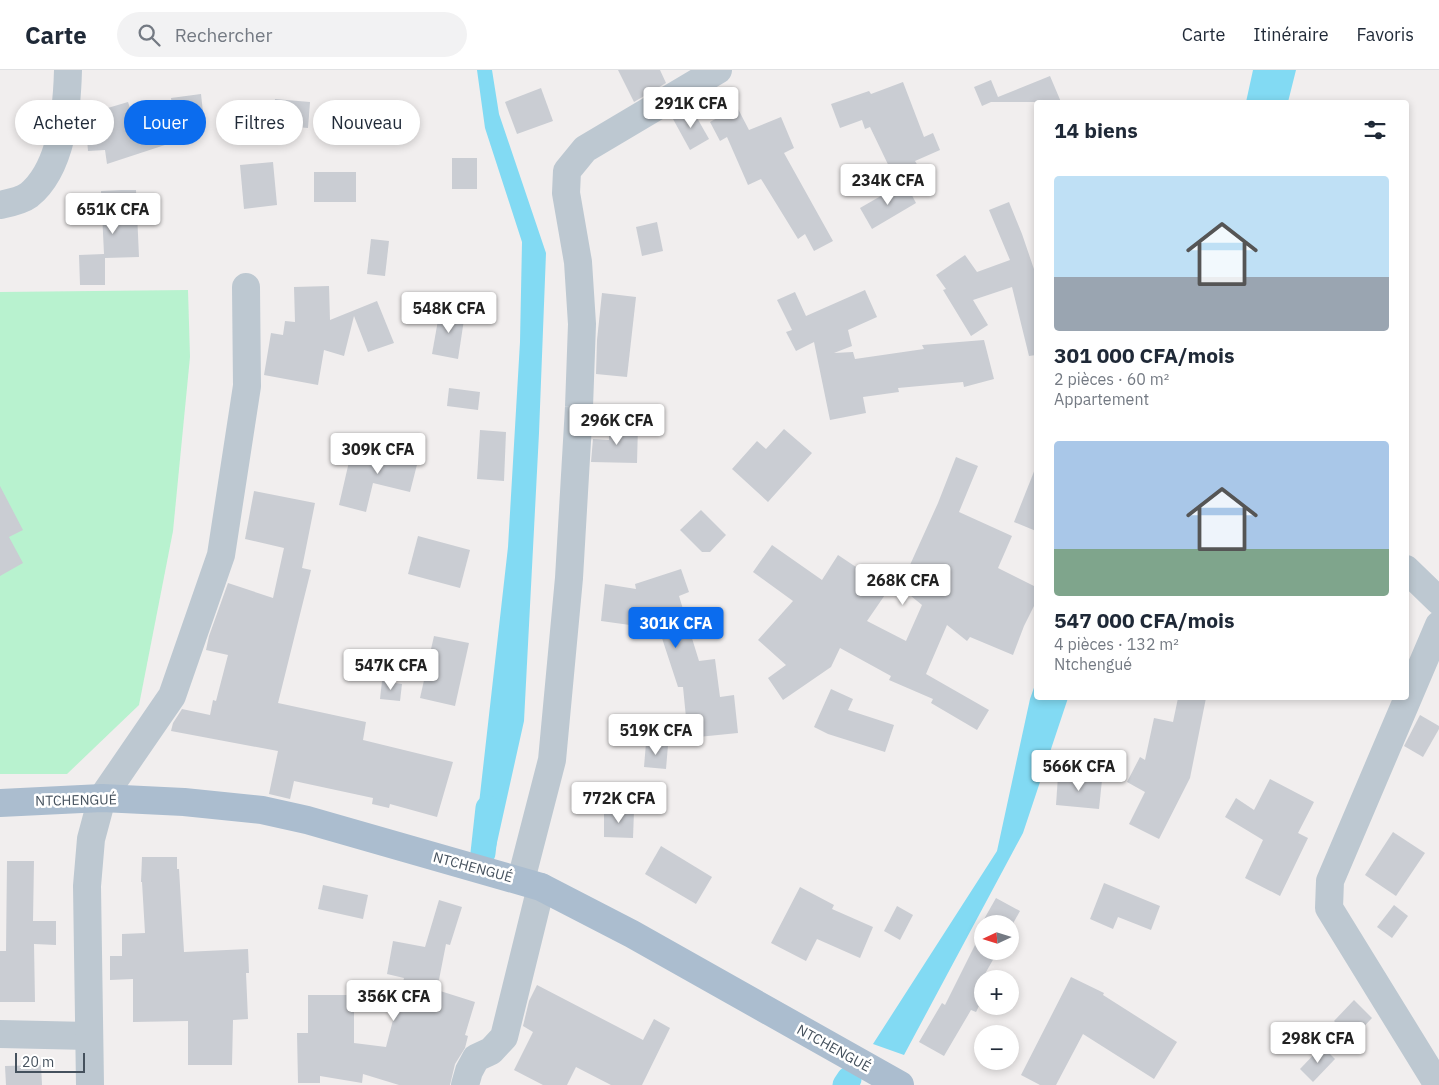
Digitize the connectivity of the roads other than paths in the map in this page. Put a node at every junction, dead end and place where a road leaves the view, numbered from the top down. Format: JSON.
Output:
{"nodes":[{"id":1,"x":68,"y":70,"type":"edge"},
{"id":2,"x":718,"y":70,"type":"edge"},
{"id":3,"x":0,"y":206,"type":"edge"},
{"id":4,"x":246,"y":287,"type":"dead end"},
{"id":5,"x":1409,"y":572,"type":"edge"},
{"id":6,"x":1439,"y":602,"type":"edge"},
{"id":7,"x":1439,"y":625,"type":"edge"},
{"id":8,"x":1409,"y":695,"type":"edge"},
{"id":9,"x":1407,"y":700,"type":"edge"},
{"id":10,"x":102,"y":798,"type":"junction"},
{"id":11,"x":0,"y":803,"type":"edge"},
{"id":12,"x":531,"y":884,"type":"junction"},
{"id":13,"x":0,"y":1034,"type":"edge"},
{"id":14,"x":89,"y":1036,"type":"junction"},
{"id":15,"x":90,"y":1085,"type":"edge"},
{"id":16,"x":466,"y":1085,"type":"edge"},
{"id":17,"x":900,"y":1085,"type":"edge"},
{"id":18,"x":1438,"y":1085,"type":"edge"}],
"edges":[{"from":1,"to":3,"type":"street"},
{"from":2,"to":12,"type":"street"},
{"from":4,"to":10,"type":"street"},
{"from":5,"to":6,"type":"street"},
{"from":7,"to":8,"type":"street"},
{"from":9,"to":18,"type":"street"},
{"from":10,"to":11,"type":"main road","name":"NTCHENGUÉ"},
{"from":10,"to":12,"type":"main road","name":"NTCHENGUÉ"},
{"from":10,"to":14,"type":"street"},
{"from":12,"to":16,"type":"street"},
{"from":12,"to":17,"type":"main road","name":"NTCHENGUÉ"},
{"from":13,"to":14,"type":"street"},
{"from":14,"to":15,"type":"street"}]}
